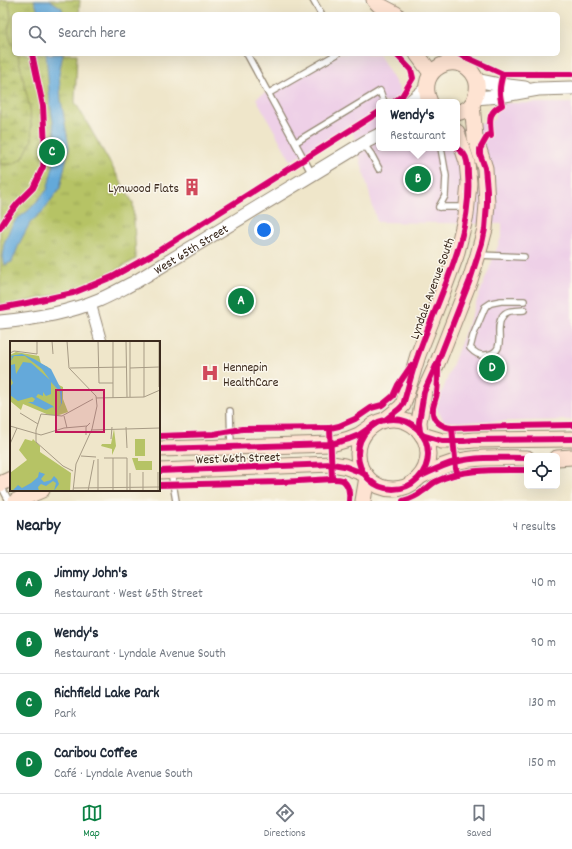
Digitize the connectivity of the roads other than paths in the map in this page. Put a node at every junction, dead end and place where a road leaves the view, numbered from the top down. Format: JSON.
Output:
{"nodes":[{"id":1,"x":313,"y":0,"type":"edge"},
{"id":2,"x":378,"y":6,"type":"edge"},
{"id":3,"x":320,"y":12,"type":"edge"},
{"id":4,"x":392,"y":12,"type":"edge"},
{"id":5,"x":248,"y":56,"type":"edge"},
{"id":6,"x":334,"y":56,"type":"edge"},
{"id":7,"x":418,"y":56,"type":"edge"},
{"id":8,"x":441,"y":59,"type":"edge"},
{"id":9,"x":431,"y":73,"type":"junction"},
{"id":10,"x":476,"y":80,"type":"junction"},
{"id":11,"x":572,"y":88,"type":"edge"},
{"id":12,"x":538,"y":89,"type":"junction"},
{"id":13,"x":269,"y":93,"type":"junction"},
{"id":14,"x":428,"y":96,"type":"edge"},
{"id":15,"x":383,"y":99,"type":"edge"},
{"id":16,"x":474,"y":101,"type":"junction"},
{"id":17,"x":460,"y":112,"type":"edge"},
{"id":18,"x":376,"y":133,"type":"edge"},
{"id":19,"x":376,"y":136,"type":"edge"},
{"id":20,"x":460,"y":141,"type":"edge"},
{"id":21,"x":296,"y":142,"type":"junction"},
{"id":22,"x":365,"y":142,"type":"junction"},
{"id":23,"x":442,"y":151,"type":"edge"},
{"id":24,"x":379,"y":169,"type":"dead end"},
{"id":25,"x":312,"y":174,"type":"junction"},
{"id":26,"x":468,"y":206,"type":"junction"},
{"id":27,"x":478,"y":255,"type":"junction"},
{"id":28,"x":524,"y":257,"type":"dead end"},
{"id":29,"x":524,"y":301,"type":"dead end"},
{"id":30,"x":90,"y":303,"type":"junction"},
{"id":31,"x":524,"y":310,"type":"dead end"},
{"id":32,"x":0,"y":322,"type":"edge"},
{"id":33,"x":101,"y":341,"type":"edge"},
{"id":34,"x":230,"y":410,"type":"dead end"},
{"id":35,"x":380,"y":422,"type":"junction"},
{"id":36,"x":421,"y":433,"type":"junction"},
{"id":37,"x":572,"y":439,"type":"edge"},
{"id":38,"x":231,"y":446,"type":"junction"},
{"id":39,"x":160,"y":449,"type":"edge"},
{"id":40,"x":572,"y":457,"type":"edge"},
{"id":41,"x":524,"y":458,"type":"edge"},
{"id":42,"x":560,"y":458,"type":"edge"},
{"id":43,"x":165,"y":471,"type":"edge"},
{"id":44,"x":366,"y":476,"type":"junction"},
{"id":45,"x":420,"y":476,"type":"junction"},
{"id":46,"x":10,"y":479,"type":"edge"},
{"id":47,"x":0,"y":484,"type":"edge"},
{"id":48,"x":395,"y":489,"type":"junction"},
{"id":49,"x":40,"y":491,"type":"edge"},
{"id":50,"x":9,"y":501,"type":"edge"},
{"id":51,"x":16,"y":501,"type":"edge"},
{"id":52,"x":176,"y":501,"type":"edge"},
{"id":53,"x":363,"y":501,"type":"edge"},
{"id":54,"x":386,"y":501,"type":"edge"}],
"edges":[{"from":1,"to":3,"type":"lane"},
{"from":2,"to":4,"type":"main road"},
{"from":5,"to":13,"type":"lane"},
{"from":6,"to":13,"type":"lane"},
{"from":7,"to":9,"type":"main road"},
{"from":8,"to":9,"type":"main road"},
{"from":8,"to":10,"type":"main road"},
{"from":9,"to":14,"type":"main road"},
{"from":10,"to":12,"type":"street"},
{"from":10,"to":16,"type":"main road"},
{"from":11,"to":12,"type":"street"},
{"from":12,"to":16,"type":"street"},
{"from":13,"to":21,"type":"lane"},
{"from":15,"to":21,"type":"lane"},
{"from":16,"to":17,"type":"main road"},
{"from":16,"to":27,"type":"main road"},
{"from":18,"to":22,"type":"street","name":"West 65th Street"},
{"from":19,"to":22,"type":"street","name":"West 65th Street"},
{"from":20,"to":26,"type":"main road","name":"Lyndale Avenue South"},
{"from":21,"to":25,"type":"lane"},
{"from":22,"to":24,"type":"lane"},
{"from":22,"to":25,"type":"street","name":"West 65th Street"},
{"from":23,"to":26,"type":"lane"},
{"from":25,"to":30,"type":"street","name":"West 65th Street"},
{"from":26,"to":35,"type":"main road","name":"Lyndale Avenue South"},
{"from":27,"to":28,"type":"lane"},
{"from":27,"to":36,"type":"main road"},
{"from":29,"to":31,"type":"lane"},
{"from":30,"to":32,"type":"street","name":"West 65th Street"},
{"from":30,"to":33,"type":"street"},
{"from":34,"to":38,"type":"lane"},
{"from":35,"to":36,"type":"main road"},
{"from":35,"to":38,"type":"main road","name":"West 66th Street"},
{"from":35,"to":44,"type":"main road"},
{"from":36,"to":37,"type":"main road"},
{"from":36,"to":45,"type":"main road"},
{"from":38,"to":39,"type":"main road","name":"West 66th Street"},
{"from":40,"to":42,"type":"main road"},
{"from":41,"to":45,"type":"main road"},
{"from":43,"to":44,"type":"main road","name":"West 66th Street"},
{"from":43,"to":52,"type":"lane"},
{"from":44,"to":48,"type":"main road"},
{"from":44,"to":53,"type":"main road"},
{"from":45,"to":48,"type":"main road"},
{"from":46,"to":47,"type":"main road"},
{"from":47,"to":50,"type":"lane"},
{"from":48,"to":54,"type":"main road"},
{"from":49,"to":51,"type":"main road"}]}
